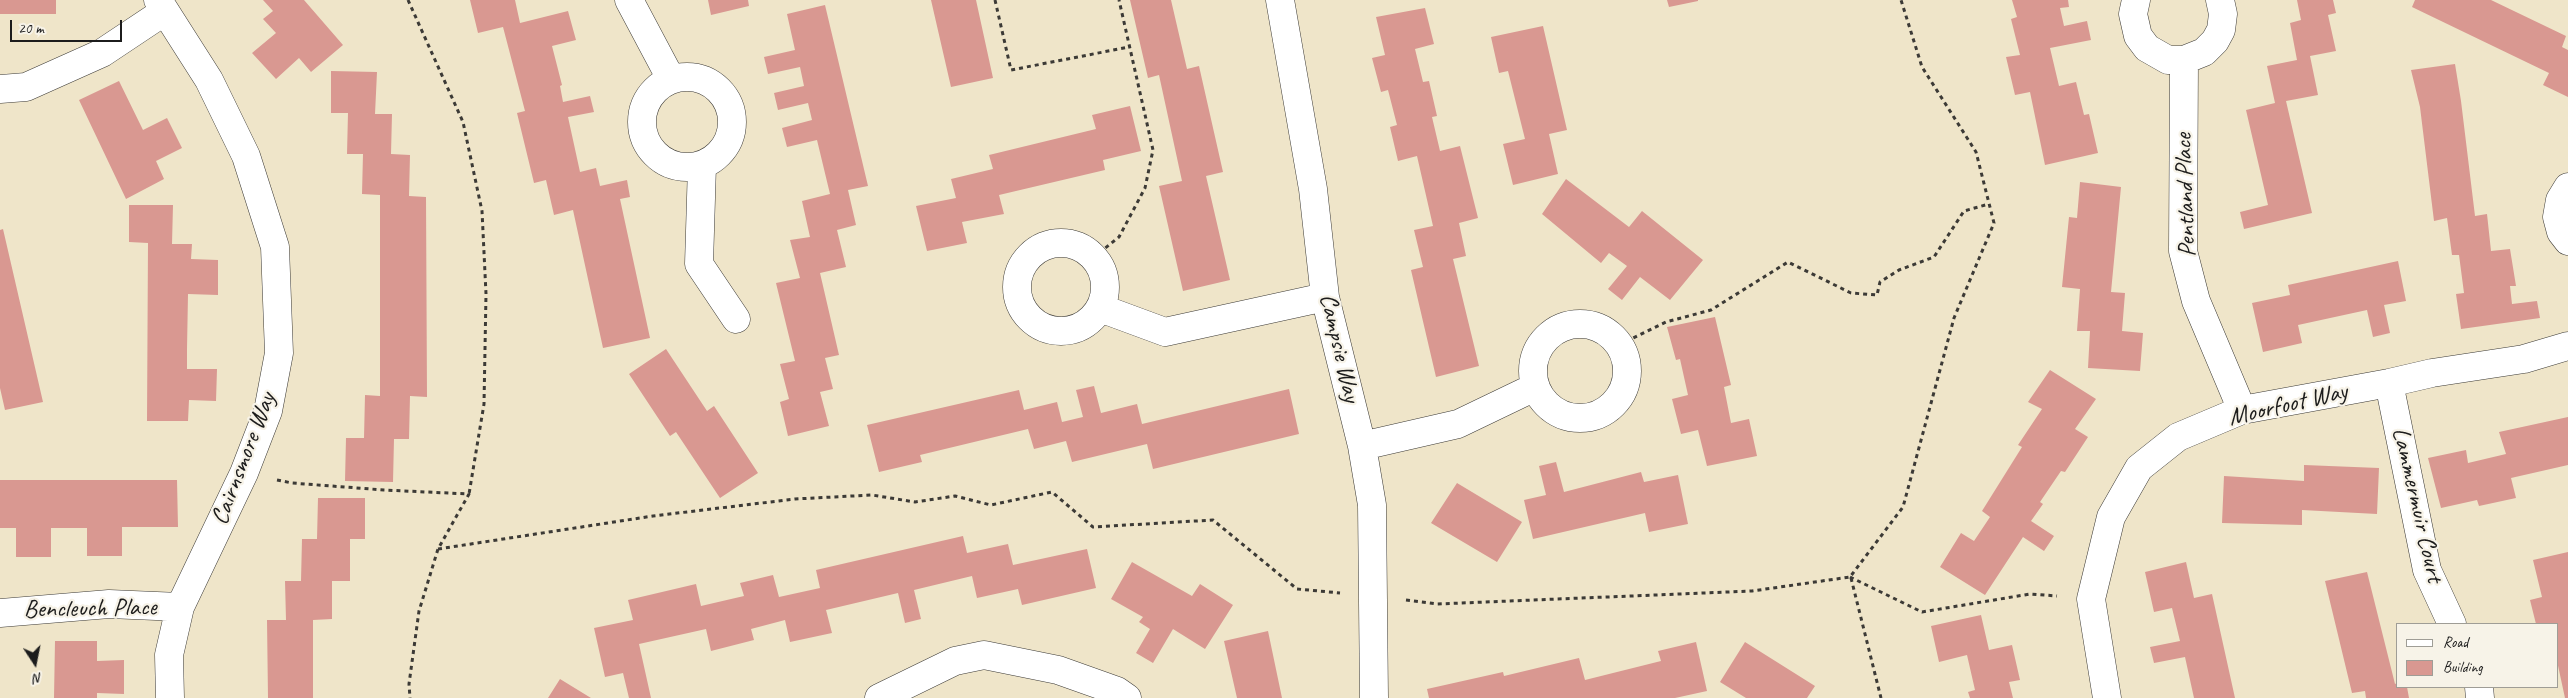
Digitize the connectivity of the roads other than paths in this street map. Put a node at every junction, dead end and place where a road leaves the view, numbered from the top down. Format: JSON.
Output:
{"nodes":[{"id":1,"x":629,"y":0,"type":"edge"},
{"id":2,"x":1280,"y":0,"type":"edge"},
{"id":3,"x":2136,"y":0,"type":"edge"},
{"id":4,"x":2220,"y":0,"type":"edge"},
{"id":5,"x":162,"y":5,"type":"edge"},
{"id":6,"x":2184,"y":60,"type":"junction"},
{"id":7,"x":671,"y":80,"type":"junction"},
{"id":8,"x":0,"y":90,"type":"edge"},
{"id":9,"x":702,"y":165,"type":"junction"},
{"id":10,"x":2568,"y":187,"type":"edge"},
{"id":11,"x":2568,"y":241,"type":"edge"},
{"id":12,"x":1325,"y":297,"type":"junction"},
{"id":13,"x":1100,"y":308,"type":"junction"},
{"id":14,"x":736,"y":319,"type":"dead end"},
{"id":15,"x":2568,"y":346,"type":"edge"},
{"id":16,"x":2389,"y":383,"type":"junction"},
{"id":17,"x":1536,"y":387,"type":"junction"},
{"id":18,"x":2242,"y":410,"type":"junction"},
{"id":19,"x":1362,"y":446,"type":"junction"},
{"id":20,"x":180,"y":607,"type":"junction"},
{"id":21,"x":0,"y":612,"type":"edge"},
{"id":22,"x":2452,"y":623,"type":"edge"},
{"id":23,"x":170,"y":698,"type":"edge"},
{"id":24,"x":879,"y":698,"type":"edge"},
{"id":25,"x":1127,"y":698,"type":"edge"},
{"id":26,"x":1374,"y":698,"type":"edge"},
{"id":27,"x":2107,"y":698,"type":"edge"}],
"edges":[{"from":1,"to":7,"type":"street"},
{"from":2,"to":12,"type":"street","name":"Campsie Way"},
{"from":3,"to":6,"type":"street"},
{"from":4,"to":6,"type":"street"},
{"from":5,"to":8,"type":"street"},
{"from":5,"to":20,"type":"street","name":"Cairnsmore Way"},
{"from":6,"to":18,"type":"street","name":"Pentland Place"},
{"from":7,"to":9,"type":"street"},
{"from":7,"to":9,"type":"street"},
{"from":9,"to":14,"type":"street"},
{"from":10,"to":11,"type":"street"},
{"from":12,"to":13,"type":"street"},
{"from":12,"to":19,"type":"street","name":"Campsie Way"},
{"from":13,"to":13,"type":"street"},
{"from":15,"to":16,"type":"street","name":"Moorfoot Way"},
{"from":16,"to":18,"type":"street","name":"Moorfoot Way"},
{"from":16,"to":22,"type":"street","name":"Lammermuir Court"},
{"from":17,"to":17,"type":"street"},
{"from":17,"to":19,"type":"street"},
{"from":18,"to":27,"type":"street","name":"Moorfoot Way"},
{"from":19,"to":26,"type":"street","name":"Campsie Way"},
{"from":20,"to":21,"type":"street","name":"Bencleuch Place"},
{"from":20,"to":23,"type":"street","name":"Cairnsmore Way"},
{"from":24,"to":25,"type":"street"}]}
